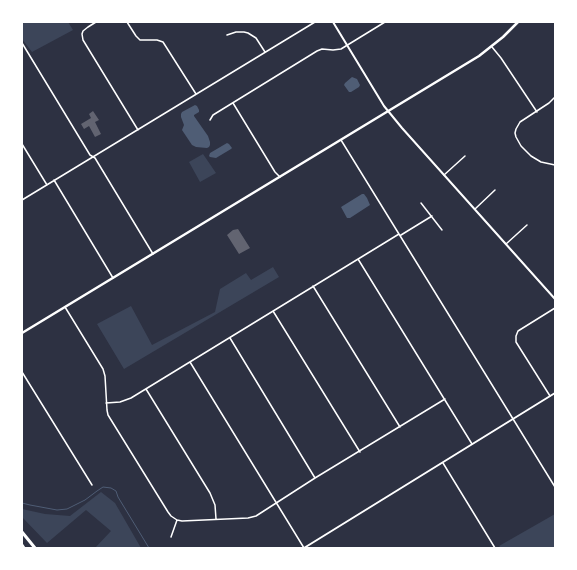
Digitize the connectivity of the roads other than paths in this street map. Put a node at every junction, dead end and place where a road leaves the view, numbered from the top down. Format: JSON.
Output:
{"nodes":[{"id":1,"x":96,"y":22,"type":"edge"},
{"id":2,"x":127,"y":22,"type":"edge"},
{"id":3,"x":315,"y":22,"type":"edge"},
{"id":4,"x":333,"y":22,"type":"edge"},
{"id":5,"x":385,"y":22,"type":"edge"},
{"id":6,"x":518,"y":22,"type":"edge"},
{"id":7,"x":227,"y":35,"type":"dead end"},
{"id":8,"x":22,"y":43,"type":"edge"},
{"id":9,"x":347,"y":45,"type":"junction"},
{"id":10,"x":492,"y":47,"type":"junction"},
{"id":11,"x":265,"y":52,"type":"junction"},
{"id":12,"x":196,"y":94,"type":"junction"},
{"id":13,"x":555,"y":97,"type":"edge"},
{"id":14,"x":233,"y":103,"type":"junction"},
{"id":15,"x":388,"y":111,"type":"junction"},
{"id":16,"x":536,"y":112,"type":"junction"},
{"id":17,"x":210,"y":120,"type":"dead end"},
{"id":18,"x":138,"y":130,"type":"junction"},
{"id":19,"x":341,"y":140,"type":"junction"},
{"id":20,"x":22,"y":144,"type":"edge"},
{"id":21,"x":465,"y":156,"type":"dead end"},
{"id":22,"x":93,"y":157,"type":"junction"},
{"id":23,"x":555,"y":164,"type":"edge"},
{"id":24,"x":444,"y":175,"type":"junction"},
{"id":25,"x":280,"y":177,"type":"junction"},
{"id":26,"x":54,"y":180,"type":"junction"},
{"id":27,"x":47,"y":185,"type":"junction"},
{"id":28,"x":496,"y":190,"type":"dead end"},
{"id":29,"x":22,"y":200,"type":"edge"},
{"id":30,"x":421,"y":203,"type":"dead end"},
{"id":31,"x":475,"y":209,"type":"junction"},
{"id":32,"x":432,"y":216,"type":"junction"},
{"id":33,"x":527,"y":225,"type":"dead end"},
{"id":34,"x":442,"y":230,"type":"dead end"},
{"id":35,"x":399,"y":235,"type":"junction"},
{"id":36,"x":506,"y":244,"type":"junction"},
{"id":37,"x":153,"y":254,"type":"junction"},
{"id":38,"x":358,"y":258,"type":"junction"},
{"id":39,"x":113,"y":278,"type":"junction"},
{"id":40,"x":313,"y":286,"type":"junction"},
{"id":41,"x":555,"y":299,"type":"edge"},
{"id":42,"x":65,"y":307,"type":"junction"},
{"id":43,"x":555,"y":308,"type":"edge"},
{"id":44,"x":273,"y":311,"type":"junction"},
{"id":45,"x":22,"y":333,"type":"edge"},
{"id":46,"x":229,"y":338,"type":"junction"},
{"id":47,"x":190,"y":362,"type":"junction"},
{"id":48,"x":22,"y":372,"type":"edge"},
{"id":49,"x":146,"y":389,"type":"junction"},
{"id":50,"x":555,"y":393,"type":"edge"},
{"id":51,"x":550,"y":396,"type":"junction"},
{"id":52,"x":445,"y":400,"type":"junction"},
{"id":53,"x":106,"y":403,"type":"junction"},
{"id":54,"x":514,"y":419,"type":"junction"},
{"id":55,"x":400,"y":427,"type":"junction"},
{"id":56,"x":472,"y":444,"type":"junction"},
{"id":57,"x":360,"y":452,"type":"junction"},
{"id":58,"x":443,"y":463,"type":"junction"},
{"id":59,"x":315,"y":478,"type":"junction"},
{"id":60,"x":92,"y":485,"type":"dead end"},
{"id":61,"x":555,"y":487,"type":"edge"},
{"id":62,"x":277,"y":503,"type":"junction"},
{"id":63,"x":216,"y":519,"type":"junction"},
{"id":64,"x":177,"y":520,"type":"junction"},
{"id":65,"x":22,"y":532,"type":"edge"},
{"id":66,"x":171,"y":537,"type":"dead end"},
{"id":67,"x":22,"y":545,"type":"edge"},
{"id":68,"x":24,"y":548,"type":"edge"},
{"id":69,"x":35,"y":548,"type":"edge"},
{"id":70,"x":304,"y":548,"type":"edge"},
{"id":71,"x":496,"y":548,"type":"edge"}],
"edges":[{"from":1,"to":18,"type":"street"},
{"from":2,"to":12,"type":"street"},
{"from":3,"to":11,"type":"street"},
{"from":4,"to":9,"type":"street"},
{"from":5,"to":9,"type":"street"},
{"from":6,"to":10,"type":"main road"},
{"from":7,"to":11,"type":"street"},
{"from":8,"to":22,"type":"street"},
{"from":9,"to":14,"type":"street"},
{"from":9,"to":15,"type":"street"},
{"from":10,"to":15,"type":"main road"},
{"from":10,"to":16,"type":"street"},
{"from":11,"to":12,"type":"street"},
{"from":12,"to":18,"type":"street"},
{"from":13,"to":16,"type":"street"},
{"from":14,"to":17,"type":"street"},
{"from":14,"to":25,"type":"street"},
{"from":15,"to":19,"type":"main road"},
{"from":15,"to":24,"type":"street"},
{"from":16,"to":23,"type":"street"},
{"from":18,"to":22,"type":"street"},
{"from":19,"to":25,"type":"main road"},
{"from":19,"to":35,"type":"street"},
{"from":20,"to":27,"type":"street"},
{"from":21,"to":24,"type":"street"},
{"from":22,"to":26,"type":"street"},
{"from":22,"to":37,"type":"street"},
{"from":24,"to":31,"type":"street"},
{"from":25,"to":37,"type":"main road"},
{"from":26,"to":27,"type":"street"},
{"from":26,"to":39,"type":"street"},
{"from":27,"to":29,"type":"street"},
{"from":28,"to":31,"type":"street"},
{"from":30,"to":32,"type":"street"},
{"from":31,"to":36,"type":"street"},
{"from":32,"to":34,"type":"street"},
{"from":32,"to":35,"type":"street"},
{"from":33,"to":36,"type":"street"},
{"from":35,"to":38,"type":"street"},
{"from":35,"to":54,"type":"street"},
{"from":36,"to":41,"type":"street"},
{"from":37,"to":39,"type":"main road"},
{"from":38,"to":40,"type":"street"},
{"from":38,"to":52,"type":"street"},
{"from":39,"to":42,"type":"main road"},
{"from":40,"to":44,"type":"street"},
{"from":40,"to":55,"type":"street"},
{"from":42,"to":45,"type":"main road"},
{"from":42,"to":53,"type":"street"},
{"from":43,"to":51,"type":"street"},
{"from":44,"to":46,"type":"street"},
{"from":44,"to":57,"type":"street"},
{"from":46,"to":47,"type":"street"},
{"from":46,"to":59,"type":"street"},
{"from":47,"to":49,"type":"street"},
{"from":47,"to":62,"type":"street"},
{"from":48,"to":60,"type":"street"},
{"from":49,"to":53,"type":"street"},
{"from":49,"to":63,"type":"street"},
{"from":50,"to":51,"type":"street"},
{"from":51,"to":54,"type":"street"},
{"from":52,"to":55,"type":"street"},
{"from":52,"to":56,"type":"street"},
{"from":53,"to":64,"type":"street"},
{"from":54,"to":56,"type":"street"},
{"from":54,"to":61,"type":"street"},
{"from":55,"to":57,"type":"street"},
{"from":56,"to":58,"type":"street"},
{"from":57,"to":59,"type":"street"},
{"from":58,"to":70,"type":"street"},
{"from":58,"to":71,"type":"street"},
{"from":59,"to":62,"type":"street"},
{"from":62,"to":63,"type":"street"},
{"from":62,"to":70,"type":"street"},
{"from":63,"to":64,"type":"street"},
{"from":64,"to":66,"type":"street"},
{"from":65,"to":69,"type":"highway"},
{"from":67,"to":68,"type":"highway"}]}
